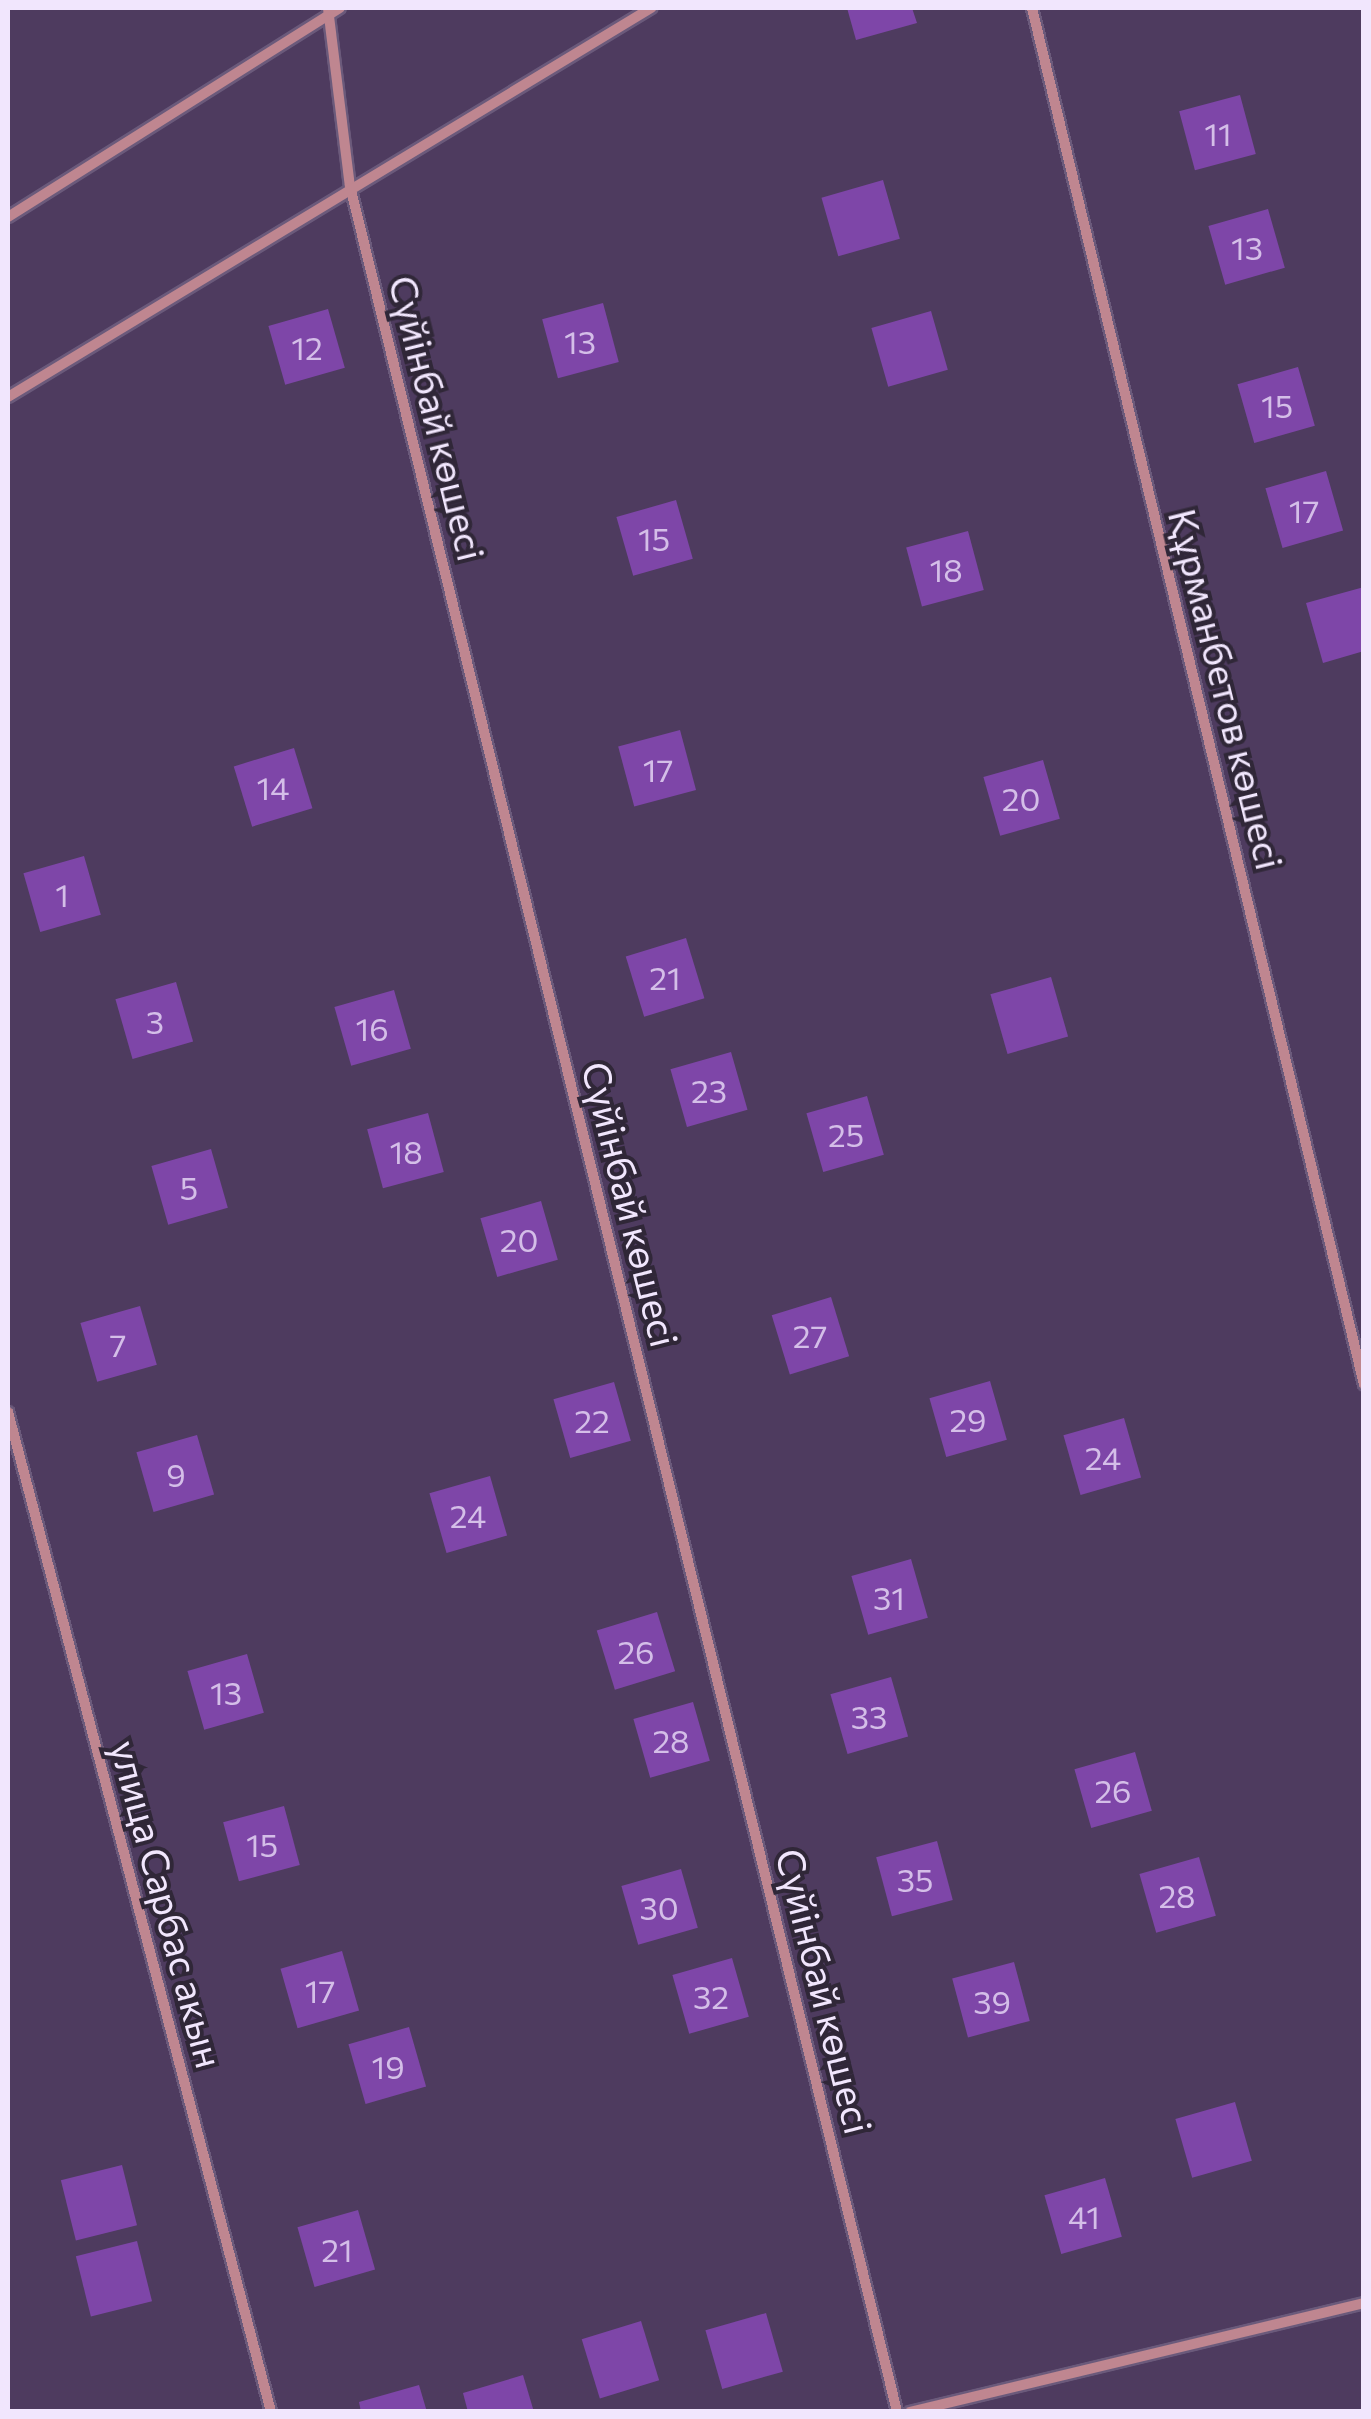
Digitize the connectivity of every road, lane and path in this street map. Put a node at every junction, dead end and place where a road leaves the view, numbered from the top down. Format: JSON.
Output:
{"nodes":[{"id":1,"x":340,"y":8,"type":"edge"},
{"id":2,"x":650,"y":8,"type":"edge"},
{"id":3,"x":1032,"y":8,"type":"edge"},
{"id":4,"x":328,"y":11,"type":"edge"},
{"id":5,"x":350,"y":186,"type":"junction"},
{"id":6,"x":8,"y":217,"type":"edge"},
{"id":7,"x":8,"y":397,"type":"edge"},
{"id":8,"x":1364,"y":1385,"type":"edge"},
{"id":9,"x":8,"y":1412,"type":"edge"},
{"id":10,"x":1364,"y":2303,"type":"edge"},
{"id":11,"x":271,"y":2412,"type":"edge"},
{"id":12,"x":898,"y":2412,"type":"edge"},
{"id":13,"x":910,"y":2412,"type":"edge"}],
"edges":[{"from":1,"to":4,"type":"street"},
{"from":2,"to":5,"type":"street"},
{"from":3,"to":8,"type":"street","name":"Құрманбетов көшесі"},
{"from":4,"to":5,"type":"street","name":"Сүйінбай көшесі"},
{"from":4,"to":6,"type":"street"},
{"from":5,"to":7,"type":"street"},
{"from":5,"to":12,"type":"street","name":"Сүйінбай көшесі"},
{"from":9,"to":11,"type":"street","name":"улица Сарбас акын"},
{"from":10,"to":13,"type":"street"}]}
